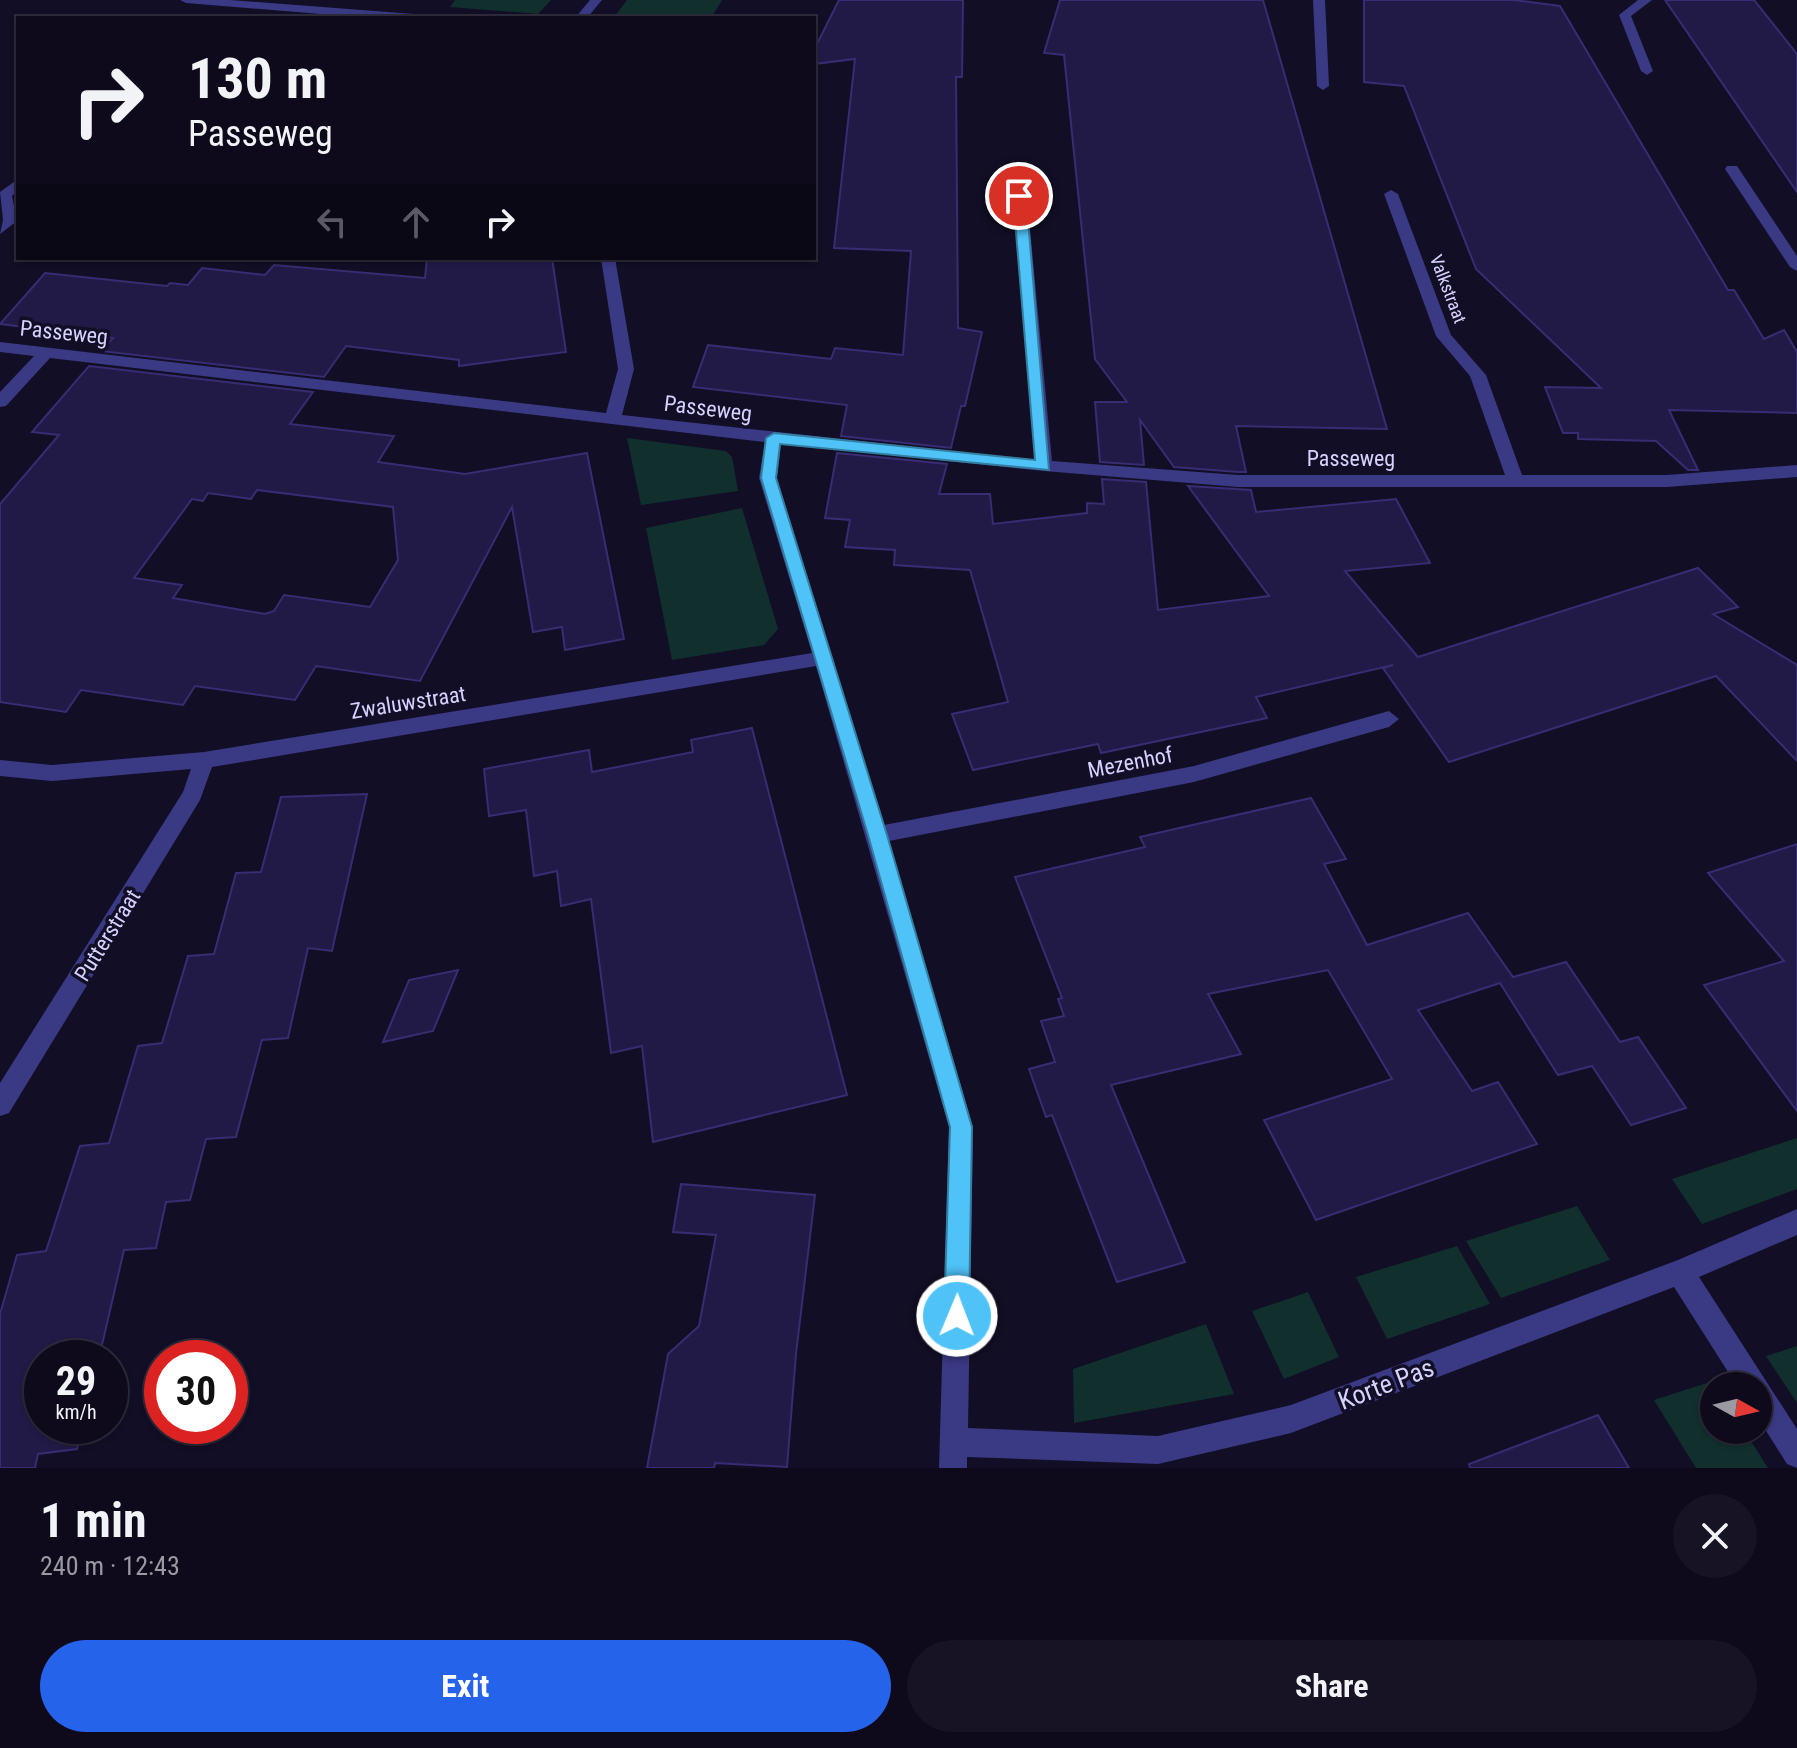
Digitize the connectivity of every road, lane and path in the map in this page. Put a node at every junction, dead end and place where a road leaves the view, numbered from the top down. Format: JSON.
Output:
{"nodes":[{"id":1,"x":186,"y":0,"type":"edge"},
{"id":2,"x":596,"y":0,"type":"edge"},
{"id":3,"x":1319,"y":0,"type":"edge"},
{"id":4,"x":1646,"y":0,"type":"edge"},
{"id":5,"x":219,"y":1,"type":"edge"},
{"id":6,"x":391,"y":16,"type":"edge"},
{"id":7,"x":583,"y":16,"type":"edge"},
{"id":8,"x":1647,"y":71,"type":"dead end"},
{"id":9,"x":1323,"y":86,"type":"dead end"},
{"id":10,"x":1017,"y":166,"type":"dead end"},
{"id":11,"x":1732,"y":169,"type":"dead end"},
{"id":12,"x":16,"y":185,"type":"edge"},
{"id":13,"x":1391,"y":194,"type":"dead end"},
{"id":14,"x":0,"y":230,"type":"edge"},
{"id":15,"x":608,"y":260,"type":"edge"},
{"id":16,"x":1797,"y":267,"type":"edge"},
{"id":17,"x":0,"y":347,"type":"edge"},
{"id":18,"x":46,"y":352,"type":"junction"},
{"id":19,"x":0,"y":402,"type":"edge"},
{"id":20,"x":613,"y":417,"type":"junction"},
{"id":21,"x":774,"y":438,"type":"junction"},
{"id":22,"x":1044,"y":466,"type":"junction"},
{"id":23,"x":1797,"y":471,"type":"edge"},
{"id":24,"x":1515,"y":480,"type":"junction"},
{"id":25,"x":822,"y":658,"type":"junction"},
{"id":26,"x":1389,"y":719,"type":"dead end"},
{"id":27,"x":204,"y":760,"type":"junction"},
{"id":28,"x":0,"y":768,"type":"edge"},
{"id":29,"x":877,"y":835,"type":"junction"},
{"id":30,"x":0,"y":1105,"type":"edge"},
{"id":31,"x":1797,"y":1222,"type":"edge"},
{"id":32,"x":1680,"y":1272,"type":"junction"},
{"id":33,"x":1744,"y":1372,"type":"edge"},
{"id":34,"x":1772,"y":1415,"type":"edge"},
{"id":35,"x":1797,"y":1454,"type":"edge"},
{"id":36,"x":954,"y":1455,"type":"edge"}],
"edges":[{"from":1,"to":5,"type":"street"},
{"from":2,"to":7,"type":"street"},
{"from":3,"to":9,"type":"street"},
{"from":4,"to":8,"type":"street"},
{"from":5,"to":6,"type":"street"},
{"from":10,"to":22,"type":"street"},
{"from":11,"to":16,"type":"street"},
{"from":12,"to":14,"type":"street"},
{"from":13,"to":24,"type":"street","name":"Valkstraat"},
{"from":15,"to":20,"type":"street"},
{"from":17,"to":18,"type":"street","name":"Passeweg"},
{"from":18,"to":19,"type":"street"},
{"from":18,"to":20,"type":"street","name":"Passeweg"},
{"from":20,"to":21,"type":"street","name":"Passeweg"},
{"from":21,"to":22,"type":"street","name":"Passeweg"},
{"from":21,"to":25,"type":"street"},
{"from":22,"to":24,"type":"street","name":"Passeweg"},
{"from":23,"to":24,"type":"street","name":"Passeweg"},
{"from":25,"to":27,"type":"street","name":"Zwaluwstraat"},
{"from":25,"to":29,"type":"street"},
{"from":26,"to":29,"type":"street","name":"Mezenhof"},
{"from":27,"to":28,"type":"street","name":"Zwaluwstraat"},
{"from":27,"to":30,"type":"street","name":"Putterstraat"},
{"from":29,"to":36,"type":"street"},
{"from":31,"to":32,"type":"street","name":"Korte Pas"},
{"from":32,"to":33,"type":"street"},
{"from":32,"to":36,"type":"street","name":"Korte Pas"},
{"from":34,"to":35,"type":"street"}]}
